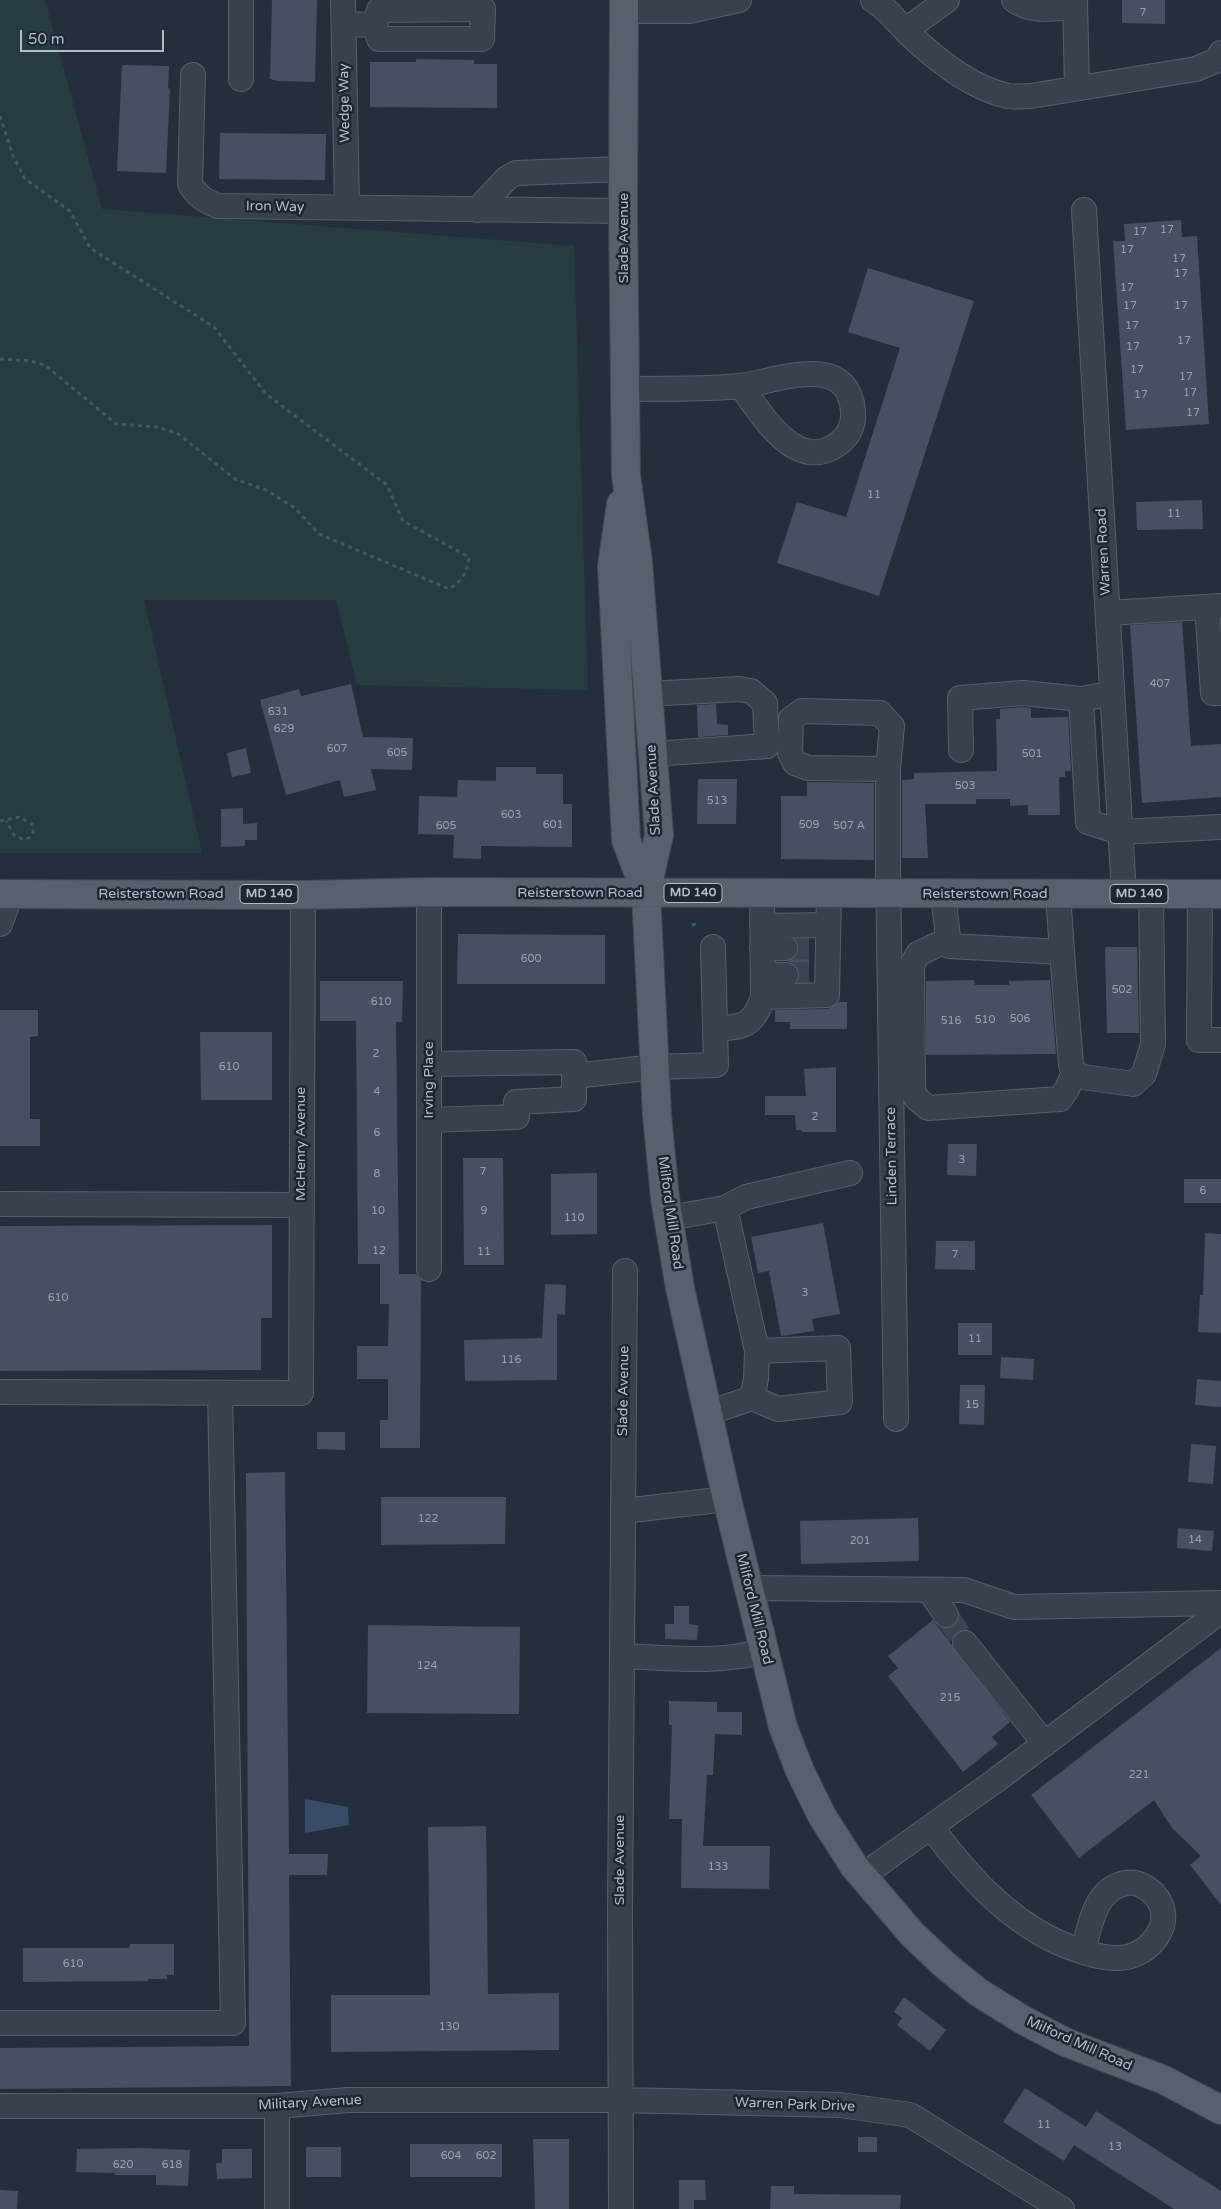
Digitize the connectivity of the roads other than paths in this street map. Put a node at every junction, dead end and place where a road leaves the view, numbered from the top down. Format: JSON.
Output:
{"nodes":[{"id":1,"x":241,"y":0,"type":"edge"},
{"id":2,"x":344,"y":0,"type":"edge"},
{"id":3,"x":740,"y":0,"type":"edge"},
{"id":4,"x":874,"y":0,"type":"edge"},
{"id":5,"x":947,"y":0,"type":"edge"},
{"id":6,"x":1014,"y":0,"type":"edge"},
{"id":7,"x":1075,"y":4,"type":"edge"},
{"id":8,"x":624,"y":6,"type":"edge"},
{"id":9,"x":344,"y":24,"type":"junction"},
{"id":10,"x":375,"y":25,"type":"dead end"},
{"id":11,"x":906,"y":30,"type":"junction"},
{"id":12,"x":1221,"y":53,"type":"edge"},
{"id":13,"x":192,"y":75,"type":"dead end"},
{"id":14,"x":241,"y":79,"type":"dead end"},
{"id":15,"x":1077,"y":88,"type":"junction"},
{"id":16,"x":623,"y":169,"type":"junction"},
{"id":17,"x":557,"y":172,"type":"junction"},
{"id":18,"x":346,"y":206,"type":"junction"},
{"id":19,"x":477,"y":210,"type":"junction"},
{"id":20,"x":556,"y":210,"type":"junction"},
{"id":21,"x":1084,"y":210,"type":"dead end"},
{"id":22,"x":623,"y":211,"type":"junction"},
{"id":23,"x":741,"y":386,"type":"junction"},
{"id":24,"x":626,"y":389,"type":"junction"},
{"id":25,"x":626,"y":475,"type":"junction"},
{"id":26,"x":1214,"y":606,"type":"edge"},
{"id":27,"x":1108,"y":613,"type":"junction"},
{"id":28,"x":1221,"y":693,"type":"edge"},
{"id":29,"x":648,"y":694,"type":"junction"},
{"id":30,"x":1112,"y":694,"type":"junction"},
{"id":31,"x":1081,"y":699,"type":"junction"},
{"id":32,"x":961,"y":750,"type":"dead end"},
{"id":33,"x":653,"y":754,"type":"junction"},
{"id":34,"x":888,"y":769,"type":"dead end"},
{"id":35,"x":1221,"y":827,"type":"edge"},
{"id":36,"x":1120,"y":832,"type":"junction"},
{"id":37,"x":429,"y":892,"type":"junction"},
{"id":38,"x":646,"y":893,"type":"junction"},
{"id":39,"x":762,"y":893,"type":"junction"},
{"id":40,"x":888,"y":893,"type":"junction"},
{"id":41,"x":5,"y":894,"type":"edge"},
{"id":42,"x":303,"y":894,"type":"junction"},
{"id":43,"x":829,"y":894,"type":"junction"},
{"id":44,"x":943,"y":894,"type":"junction"},
{"id":45,"x":1058,"y":894,"type":"junction"},
{"id":46,"x":1138,"y":894,"type":"junction"},
{"id":47,"x":1211,"y":894,"type":"edge"},
{"id":48,"x":0,"y":924,"type":"edge"},
{"id":49,"x":796,"y":940,"type":"junction"},
{"id":50,"x":947,"y":940,"type":"junction"},
{"id":51,"x":712,"y":947,"type":"dead end"},
{"id":52,"x":1062,"y":952,"type":"junction"},
{"id":53,"x":770,"y":982,"type":"junction"},
{"id":54,"x":715,"y":1029,"type":"junction"},
{"id":55,"x":1221,"y":1040,"type":"edge"},
{"id":56,"x":429,"y":1064,"type":"junction"},
{"id":57,"x":655,"y":1068,"type":"junction"},
{"id":58,"x":1072,"y":1069,"type":"junction"},
{"id":59,"x":574,"y":1076,"type":"junction"},
{"id":60,"x":429,"y":1120,"type":"junction"},
{"id":61,"x":850,"y":1173,"type":"dead end"},
{"id":62,"x":0,"y":1204,"type":"edge"},
{"id":63,"x":301,"y":1205,"type":"junction"},
{"id":64,"x":725,"y":1208,"type":"junction"},
{"id":65,"x":668,"y":1218,"type":"junction"},
{"id":66,"x":429,"y":1269,"type":"dead end"},
{"id":67,"x":625,"y":1270,"type":"dead end"},
{"id":68,"x":757,"y":1351,"type":"junction"},
{"id":69,"x":0,"y":1392,"type":"edge"},
{"id":70,"x":220,"y":1393,"type":"junction"},
{"id":71,"x":752,"y":1398,"type":"junction"},
{"id":72,"x":708,"y":1413,"type":"junction"},
{"id":73,"x":896,"y":1420,"type":"dead end"},
{"id":74,"x":727,"y":1499,"type":"junction"},
{"id":75,"x":623,"y":1511,"type":"junction"},
{"id":76,"x":749,"y":1588,"type":"junction"},
{"id":77,"x":929,"y":1590,"type":"junction"},
{"id":78,"x":1221,"y":1603,"type":"edge"},
{"id":79,"x":1221,"y":1611,"type":"edge"},
{"id":80,"x":946,"y":1615,"type":"tunnel mouth"},
{"id":81,"x":965,"y":1643,"type":"tunnel mouth"},
{"id":82,"x":764,"y":1651,"type":"junction"},
{"id":83,"x":622,"y":1656,"type":"junction"},
{"id":84,"x":1045,"y":1744,"type":"junction"},
{"id":85,"x":931,"y":1827,"type":"junction"},
{"id":86,"x":862,"y":1876,"type":"junction"},
{"id":87,"x":1083,"y":1951,"type":"dead end"},
{"id":88,"x":0,"y":2023,"type":"edge"},
{"id":89,"x":620,"y":2100,"type":"junction"},
{"id":90,"x":0,"y":2106,"type":"edge"},
{"id":91,"x":277,"y":2106,"type":"junction"},
{"id":92,"x":1221,"y":2110,"type":"edge"},
{"id":93,"x":277,"y":2209,"type":"edge"},
{"id":94,"x":620,"y":2209,"type":"edge"},
{"id":95,"x":1062,"y":2209,"type":"edge"}],
"edges":[{"from":1,"to":14,"type":"street"},
{"from":2,"to":9,"type":"street","name":"Wedge Way"},
{"from":3,"to":8,"type":"street"},
{"from":4,"to":11,"type":"street"},
{"from":5,"to":11,"type":"street"},
{"from":6,"to":7,"type":"street"},
{"from":7,"to":15,"type":"street"},
{"from":8,"to":16,"type":"main road","name":"Slade Avenue"},
{"from":9,"to":10,"type":"street"},
{"from":9,"to":18,"type":"street","name":"Wedge Way"},
{"from":11,"to":15,"type":"street"},
{"from":12,"to":15,"type":"street"},
{"from":13,"to":18,"type":"street","name":"Iron Way"},
{"from":16,"to":17,"type":"street"},
{"from":16,"to":22,"type":"main road","name":"Slade Avenue"},
{"from":17,"to":19,"type":"street"},
{"from":17,"to":20,"type":"street"},
{"from":18,"to":19,"type":"street","name":"Iron Way"},
{"from":19,"to":20,"type":"street","name":"Iron Way"},
{"from":20,"to":22,"type":"street","name":"Iron Way"},
{"from":21,"to":27,"type":"street","name":"Warren Road"},
{"from":22,"to":24,"type":"main road","name":"Slade Avenue"},
{"from":23,"to":23,"type":"street"},
{"from":23,"to":24,"type":"street"},
{"from":24,"to":25,"type":"main road","name":"Slade Avenue"},
{"from":25,"to":29,"type":"main road","name":"Slade Avenue"},
{"from":25,"to":38,"type":"main road","name":"Slade Avenue"},
{"from":26,"to":27,"type":"street"},
{"from":26,"to":28,"type":"street"},
{"from":27,"to":30,"type":"street","name":"Warren Road"},
{"from":29,"to":33,"type":"main road","name":"Slade Avenue"},
{"from":29,"to":33,"type":"street"},
{"from":30,"to":31,"type":"street"},
{"from":30,"to":36,"type":"street","name":"Warren Road"},
{"from":31,"to":32,"type":"street"},
{"from":31,"to":36,"type":"street"},
{"from":33,"to":38,"type":"main road","name":"Slade Avenue"},
{"from":34,"to":40,"type":"street","name":"Linden Terrace"},
{"from":35,"to":36,"type":"street"},
{"from":36,"to":46,"type":"street","name":"Warren Road"},
{"from":37,"to":38,"type":"main road","name":"Reisterstown Road","number":"MD 140"},
{"from":37,"to":42,"type":"main road","name":"Reisterstown Road","number":"MD 140"},
{"from":37,"to":56,"type":"street","name":"Irving Place"},
{"from":38,"to":39,"type":"main road","name":"Reisterstown Road","number":"MD 140"},
{"from":38,"to":57,"type":"main road","name":"Milford Mill Road"},
{"from":39,"to":43,"type":"main road","name":"Reisterstown Road","number":"MD 140"},
{"from":39,"to":49,"type":"street"},
{"from":40,"to":43,"type":"main road","name":"Reisterstown Road","number":"MD 140"},
{"from":40,"to":44,"type":"main road","name":"Reisterstown Road","number":"MD 140"},
{"from":40,"to":73,"type":"street","name":"Linden Terrace"},
{"from":41,"to":42,"type":"main road","name":"Reisterstown Road","number":"MD 140"},
{"from":41,"to":48,"type":"street"},
{"from":42,"to":63,"type":"street","name":"McHenry Avenue"},
{"from":43,"to":49,"type":"street"},
{"from":44,"to":45,"type":"main road","name":"Reisterstown Road","number":"MD 140"},
{"from":44,"to":50,"type":"street"},
{"from":45,"to":46,"type":"main road","name":"Reisterstown Road","number":"MD 140"},
{"from":45,"to":52,"type":"street"},
{"from":46,"to":47,"type":"main road","name":"Reisterstown Road","number":"MD 140"},
{"from":46,"to":58,"type":"street","name":"Warren Road"},
{"from":47,"to":55,"type":"street"},
{"from":49,"to":53,"type":"street"},
{"from":49,"to":53,"type":"street"},
{"from":50,"to":52,"type":"street"},
{"from":50,"to":58,"type":"street"},
{"from":51,"to":54,"type":"street"},
{"from":52,"to":58,"type":"street"},
{"from":53,"to":54,"type":"street"},
{"from":54,"to":57,"type":"street"},
{"from":56,"to":59,"type":"street"},
{"from":56,"to":60,"type":"street","name":"Irving Place"},
{"from":57,"to":59,"type":"street"},
{"from":57,"to":65,"type":"main road","name":"Milford Mill Road"},
{"from":59,"to":60,"type":"street"},
{"from":60,"to":66,"type":"street","name":"Irving Place"},
{"from":61,"to":64,"type":"street"},
{"from":62,"to":63,"type":"street"},
{"from":63,"to":70,"type":"street","name":"McHenry Avenue"},
{"from":64,"to":65,"type":"street"},
{"from":64,"to":68,"type":"street"},
{"from":65,"to":72,"type":"main road","name":"Milford Mill Road"},
{"from":67,"to":75,"type":"street","name":"Slade Avenue"},
{"from":68,"to":71,"type":"street"},
{"from":68,"to":71,"type":"street"},
{"from":69,"to":70,"type":"street"},
{"from":70,"to":88,"type":"street"},
{"from":71,"to":72,"type":"street"},
{"from":72,"to":74,"type":"main road","name":"Milford Mill Road"},
{"from":74,"to":75,"type":"street"},
{"from":74,"to":76,"type":"main road","name":"Milford Mill Road"},
{"from":75,"to":83,"type":"street","name":"Slade Avenue"},
{"from":76,"to":77,"type":"street"},
{"from":76,"to":82,"type":"main road","name":"Milford Mill Road"},
{"from":77,"to":78,"type":"street"},
{"from":77,"to":80,"type":"street"},
{"from":79,"to":84,"type":"street"},
{"from":81,"to":84,"type":"street"},
{"from":82,"to":83,"type":"street"},
{"from":82,"to":86,"type":"main road","name":"Milford Mill Road"},
{"from":83,"to":89,"type":"street","name":"Slade Avenue"},
{"from":84,"to":85,"type":"street"},
{"from":85,"to":86,"type":"street"},
{"from":85,"to":87,"type":"street"},
{"from":86,"to":92,"type":"main road","name":"Milford Mill Road"},
{"from":89,"to":91,"type":"street","name":"Military Avenue"},
{"from":89,"to":94,"type":"street","name":"Slade Avenue"},
{"from":89,"to":95,"type":"street","name":"Warren Park Drive"},
{"from":90,"to":91,"type":"street","name":"Military Avenue"},
{"from":91,"to":93,"type":"street"}]}
